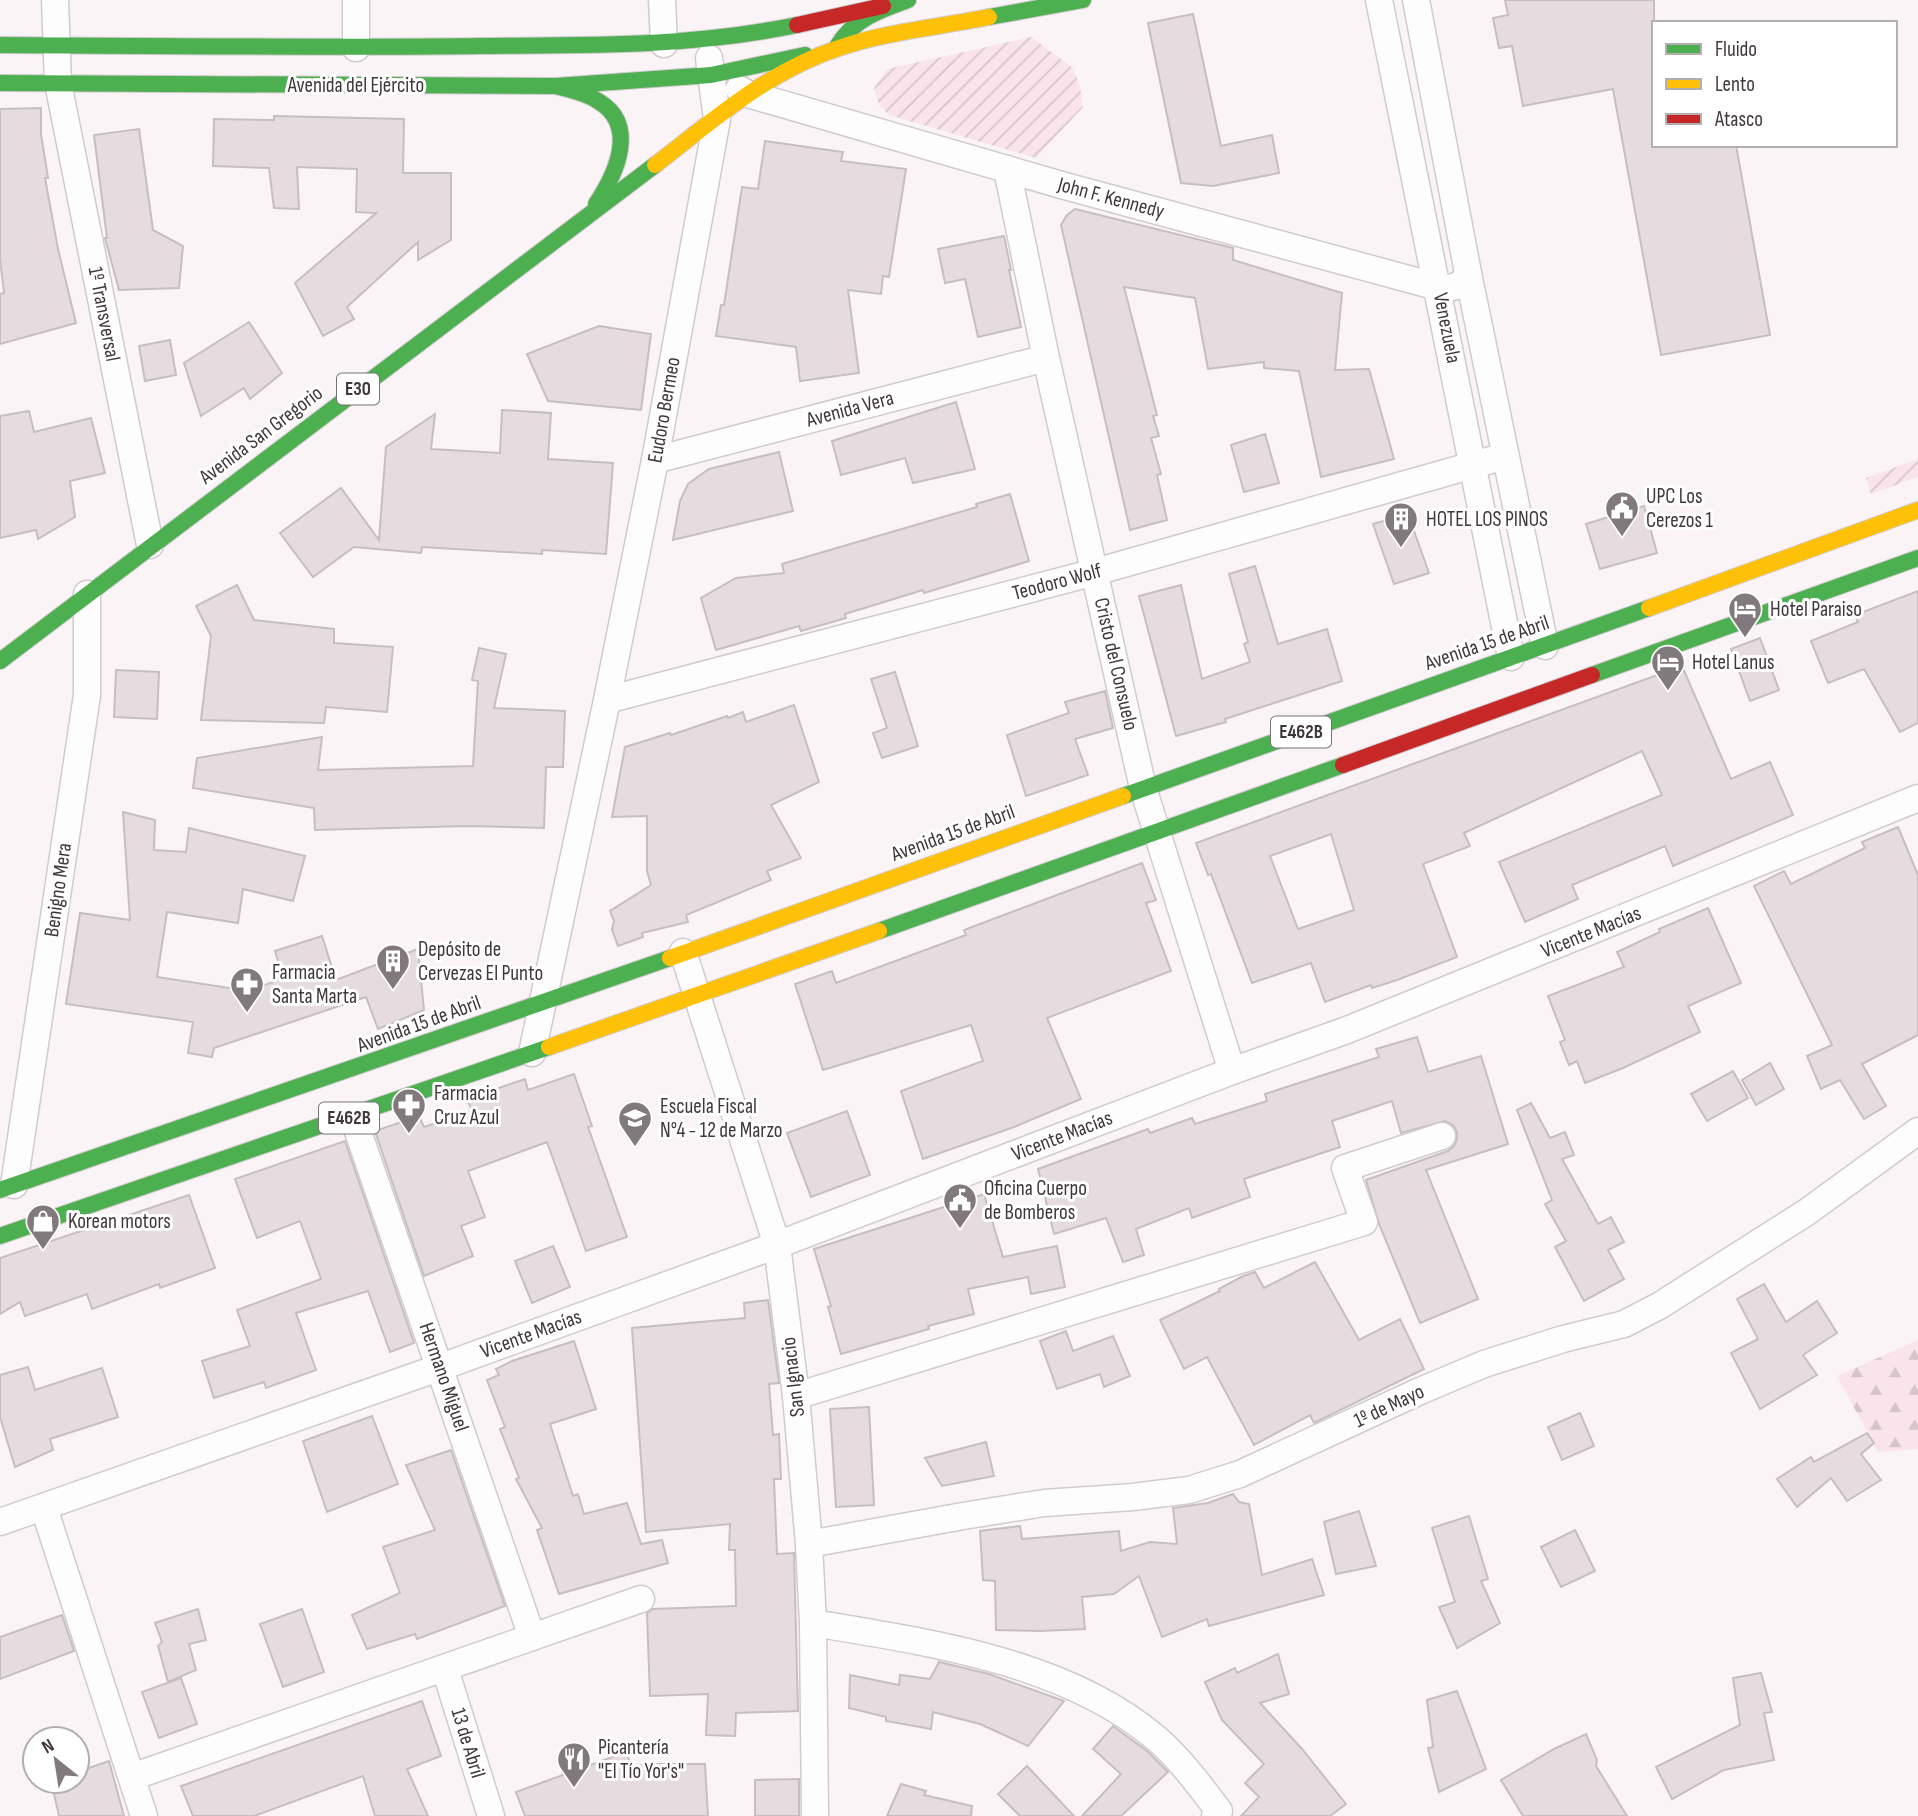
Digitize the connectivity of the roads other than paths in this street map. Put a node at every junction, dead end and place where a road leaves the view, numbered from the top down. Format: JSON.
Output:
{"nodes":[{"id":1,"x":55,"y":0,"type":"edge"},
{"id":2,"x":356,"y":0,"type":"edge"},
{"id":3,"x":662,"y":0,"type":"edge"},
{"id":4,"x":907,"y":0,"type":"edge"},
{"id":5,"x":1083,"y":0,"type":"edge"},
{"id":6,"x":1379,"y":0,"type":"edge"},
{"id":7,"x":1416,"y":0,"type":"edge"},
{"id":8,"x":1435,"y":0,"type":"edge"},
{"id":9,"x":978,"y":9,"type":"edge"},
{"id":10,"x":708,"y":41,"type":"junction"},
{"id":11,"x":664,"y":44,"type":"junction"},
{"id":12,"x":0,"y":46,"type":"edge"},
{"id":13,"x":57,"y":46,"type":"junction"},
{"id":14,"x":356,"y":48,"type":"junction"},
{"id":15,"x":835,"y":50,"type":"junction"},
{"id":16,"x":711,"y":75,"type":"junction"},
{"id":17,"x":0,"y":83,"type":"edge"},
{"id":18,"x":58,"y":83,"type":"junction"},
{"id":19,"x":556,"y":86,"type":"junction"},
{"id":20,"x":748,"y":94,"type":"junction"},
{"id":21,"x":717,"y":119,"type":"junction"},
{"id":22,"x":1007,"y":169,"type":"junction"},
{"id":23,"x":589,"y":214,"type":"junction"},
{"id":24,"x":1468,"y":273,"type":"junction"},
{"id":25,"x":1438,"y":287,"type":"junction"},
{"id":26,"x":1046,"y":358,"type":"junction"},
{"id":27,"x":1497,"y":419,"type":"junction"},
{"id":28,"x":1505,"y":456,"type":"junction"},
{"id":29,"x":654,"y":460,"type":"junction"},
{"id":30,"x":1474,"y":465,"type":"junction"},
{"id":31,"x":1918,"y":510,"type":"edge"},
{"id":32,"x":150,"y":545,"type":"junction"},
{"id":33,"x":1918,"y":558,"type":"edge"},
{"id":34,"x":1095,"y":572,"type":"junction"},
{"id":35,"x":87,"y":594,"type":"junction"},
{"id":36,"x":1545,"y":646,"type":"junction"},
{"id":37,"x":1511,"y":657,"type":"junction"},
{"id":38,"x":0,"y":661,"type":"edge"},
{"id":39,"x":607,"y":700,"type":"junction"},
{"id":40,"x":1143,"y":788,"type":"junction"},
{"id":41,"x":1918,"y":798,"type":"edge"},
{"id":42,"x":1155,"y":831,"type":"junction"},
{"id":43,"x":683,"y":952,"type":"junction"},
{"id":44,"x":697,"y":996,"type":"junction"},
{"id":45,"x":542,"y":1003,"type":"junction"},
{"id":46,"x":532,"y":1053,"type":"junction"},
{"id":47,"x":1232,"y":1071,"type":"junction"},
{"id":48,"x":354,"y":1117,"type":"junction"},
{"id":49,"x":1918,"y":1132,"type":"edge"},
{"id":50,"x":1442,"y":1136,"type":"dead end"},
{"id":51,"x":7,"y":1188,"type":"edge"},
{"id":52,"x":0,"y":1236,"type":"edge"},
{"id":53,"x":777,"y":1245,"type":"junction"},
{"id":54,"x":441,"y":1367,"type":"junction"},
{"id":55,"x":796,"y":1396,"type":"junction"},
{"id":56,"x":44,"y":1507,"type":"junction"},
{"id":57,"x":0,"y":1522,"type":"edge"},
{"id":58,"x":809,"y":1544,"type":"junction"},
{"id":59,"x":640,"y":1600,"type":"dead end"},
{"id":60,"x":813,"y":1623,"type":"junction"},
{"id":61,"x":533,"y":1637,"type":"junction"},
{"id":62,"x":445,"y":1669,"type":"junction"},
{"id":63,"x":132,"y":1777,"type":"junction"},
{"id":64,"x":144,"y":1816,"type":"edge"},
{"id":65,"x":491,"y":1816,"type":"edge"},
{"id":66,"x":816,"y":1816,"type":"edge"},
{"id":67,"x":1215,"y":1816,"type":"edge"}],
"edges":[{"from":1,"to":13,"type":"street","name":"1º Transversal"},
{"from":2,"to":14,"type":"street"},
{"from":3,"to":11,"type":"street"},
{"from":4,"to":10,"type":"main road","name":"Avenida del Ejército"},
{"from":4,"to":15,"type":"main road","number":"E30"},
{"from":5,"to":9,"type":"main road","name":"Avenida del Ejército","number":"E30"},
{"from":6,"to":25,"type":"street","name":"Venezuela"},
{"from":7,"to":24,"type":"street","name":"Venezuela"},
{"from":8,"to":27,"type":"street"},
{"from":9,"to":15,"type":"main road","name":"Avenida del Ejército","number":"E30"},
{"from":10,"to":11,"type":"main road","name":"Avenida del Ejército"},
{"from":10,"to":16,"type":"street"},
{"from":11,"to":14,"type":"main road","name":"Avenida del Ejército"},
{"from":12,"to":13,"type":"main road","name":"Avenida del Ejército"},
{"from":13,"to":14,"type":"main road","name":"Avenida del Ejército"},
{"from":13,"to":18,"type":"street","name":"1º Transversal"},
{"from":15,"to":16,"type":"main road","name":"Avenida del Ejército"},
{"from":15,"to":20,"type":"main road","name":"Avenida del Ejército","number":"E30"},
{"from":16,"to":19,"type":"main road","name":"Avenida del Ejército"},
{"from":16,"to":20,"type":"street"},
{"from":16,"to":21,"type":"street"},
{"from":17,"to":18,"type":"main road","name":"Avenida del Ejército"},
{"from":18,"to":19,"type":"main road","name":"Avenida del Ejército"},
{"from":18,"to":32,"type":"street","name":"1º Transversal"},
{"from":19,"to":23,"type":"main road"},
{"from":20,"to":21,"type":"main road","name":"Avenida del Ejército","number":"E30"},
{"from":20,"to":22,"type":"street","name":"John F. Kennedy"},
{"from":21,"to":23,"type":"main road","name":"Avenida San Gregorio","number":"E30"},
{"from":21,"to":29,"type":"street","name":"Eudoro Bermeo"},
{"from":22,"to":25,"type":"street","name":"John F. Kennedy"},
{"from":22,"to":26,"type":"street","name":"Cristo del Consuelo"},
{"from":23,"to":32,"type":"main road","name":"Avenida San Gregorio","number":"E30"},
{"from":24,"to":25,"type":"street"},
{"from":24,"to":27,"type":"street","name":"Venezuela"},
{"from":25,"to":30,"type":"street","name":"Venezuela"},
{"from":26,"to":29,"type":"street","name":"Avenida Vera"},
{"from":26,"to":34,"type":"street","name":"Cristo del Consuelo"},
{"from":27,"to":28,"type":"street","name":"Venezuela"},
{"from":28,"to":30,"type":"street","name":"Teodoro Wolf"},
{"from":28,"to":36,"type":"street","name":"Venezuela"},
{"from":29,"to":39,"type":"street","name":"Eudoro Bermeo"},
{"from":30,"to":34,"type":"street","name":"Teodoro Wolf"},
{"from":30,"to":37,"type":"street","name":"Venezuela"},
{"from":31,"to":36,"type":"main road","name":"Avenida 15 de Abril","number":"E462B"},
{"from":32,"to":35,"type":"main road","name":"Avenida San Gregorio","number":"E30"},
{"from":33,"to":42,"type":"main road","number":"E462B"},
{"from":34,"to":39,"type":"street","name":"Teodoro Wolf"},
{"from":34,"to":40,"type":"street","name":"Cristo del Consuelo"},
{"from":35,"to":38,"type":"main road","name":"Avenida San Gregorio","number":"E30"},
{"from":35,"to":51,"type":"street","name":"Benigno Mera"},
{"from":36,"to":37,"type":"main road","name":"Avenida 15 de Abril","number":"E462B"},
{"from":37,"to":40,"type":"main road","name":"Avenida 15 de Abril","number":"E462B"},
{"from":39,"to":45,"type":"street","name":"Eudoro Bermeo"},
{"from":40,"to":42,"type":"street","name":"Cristo del Consuelo"},
{"from":40,"to":43,"type":"main road","name":"Avenida 15 de Abril","number":"E462B"},
{"from":41,"to":47,"type":"street","name":"Vicente Macías"},
{"from":42,"to":44,"type":"main road","number":"E462B"},
{"from":42,"to":47,"type":"street","name":"Cristo del Consuelo"},
{"from":43,"to":44,"type":"street","name":"San Ignacio"},
{"from":43,"to":45,"type":"main road","name":"Avenida 15 de Abril","number":"E462B"},
{"from":44,"to":46,"type":"main road","number":"E462B"},
{"from":44,"to":53,"type":"street","name":"San Ignacio"},
{"from":45,"to":46,"type":"street","name":"Eudoro Bermeo"},
{"from":45,"to":51,"type":"main road","name":"Avenida 15 de Abril","number":"E462B"},
{"from":46,"to":48,"type":"main road","number":"E462B"},
{"from":47,"to":53,"type":"street","name":"Vicente Macías"},
{"from":48,"to":52,"type":"main road","number":"E462B"},
{"from":48,"to":54,"type":"street","name":"Hermano Miguel"},
{"from":49,"to":58,"type":"street","name":"1º de Mayo"},
{"from":50,"to":55,"type":"street"},
{"from":53,"to":54,"type":"street","name":"Vicente Macías"},
{"from":53,"to":55,"type":"street","name":"San Ignacio"},
{"from":54,"to":56,"type":"street","name":"Vicente Macías"},
{"from":54,"to":61,"type":"street","name":"Hermano Miguel"},
{"from":55,"to":58,"type":"street","name":"San Ignacio"},
{"from":56,"to":57,"type":"street","name":"Vicente Macías"},
{"from":56,"to":63,"type":"street"},
{"from":58,"to":60,"type":"street","name":"San Ignacio"},
{"from":59,"to":61,"type":"street"},
{"from":60,"to":66,"type":"street","name":"San Ignacio"},
{"from":60,"to":67,"type":"street"},
{"from":61,"to":62,"type":"street"},
{"from":62,"to":63,"type":"street"},
{"from":62,"to":65,"type":"street","name":"13 de Abril"},
{"from":63,"to":64,"type":"street"}]}
